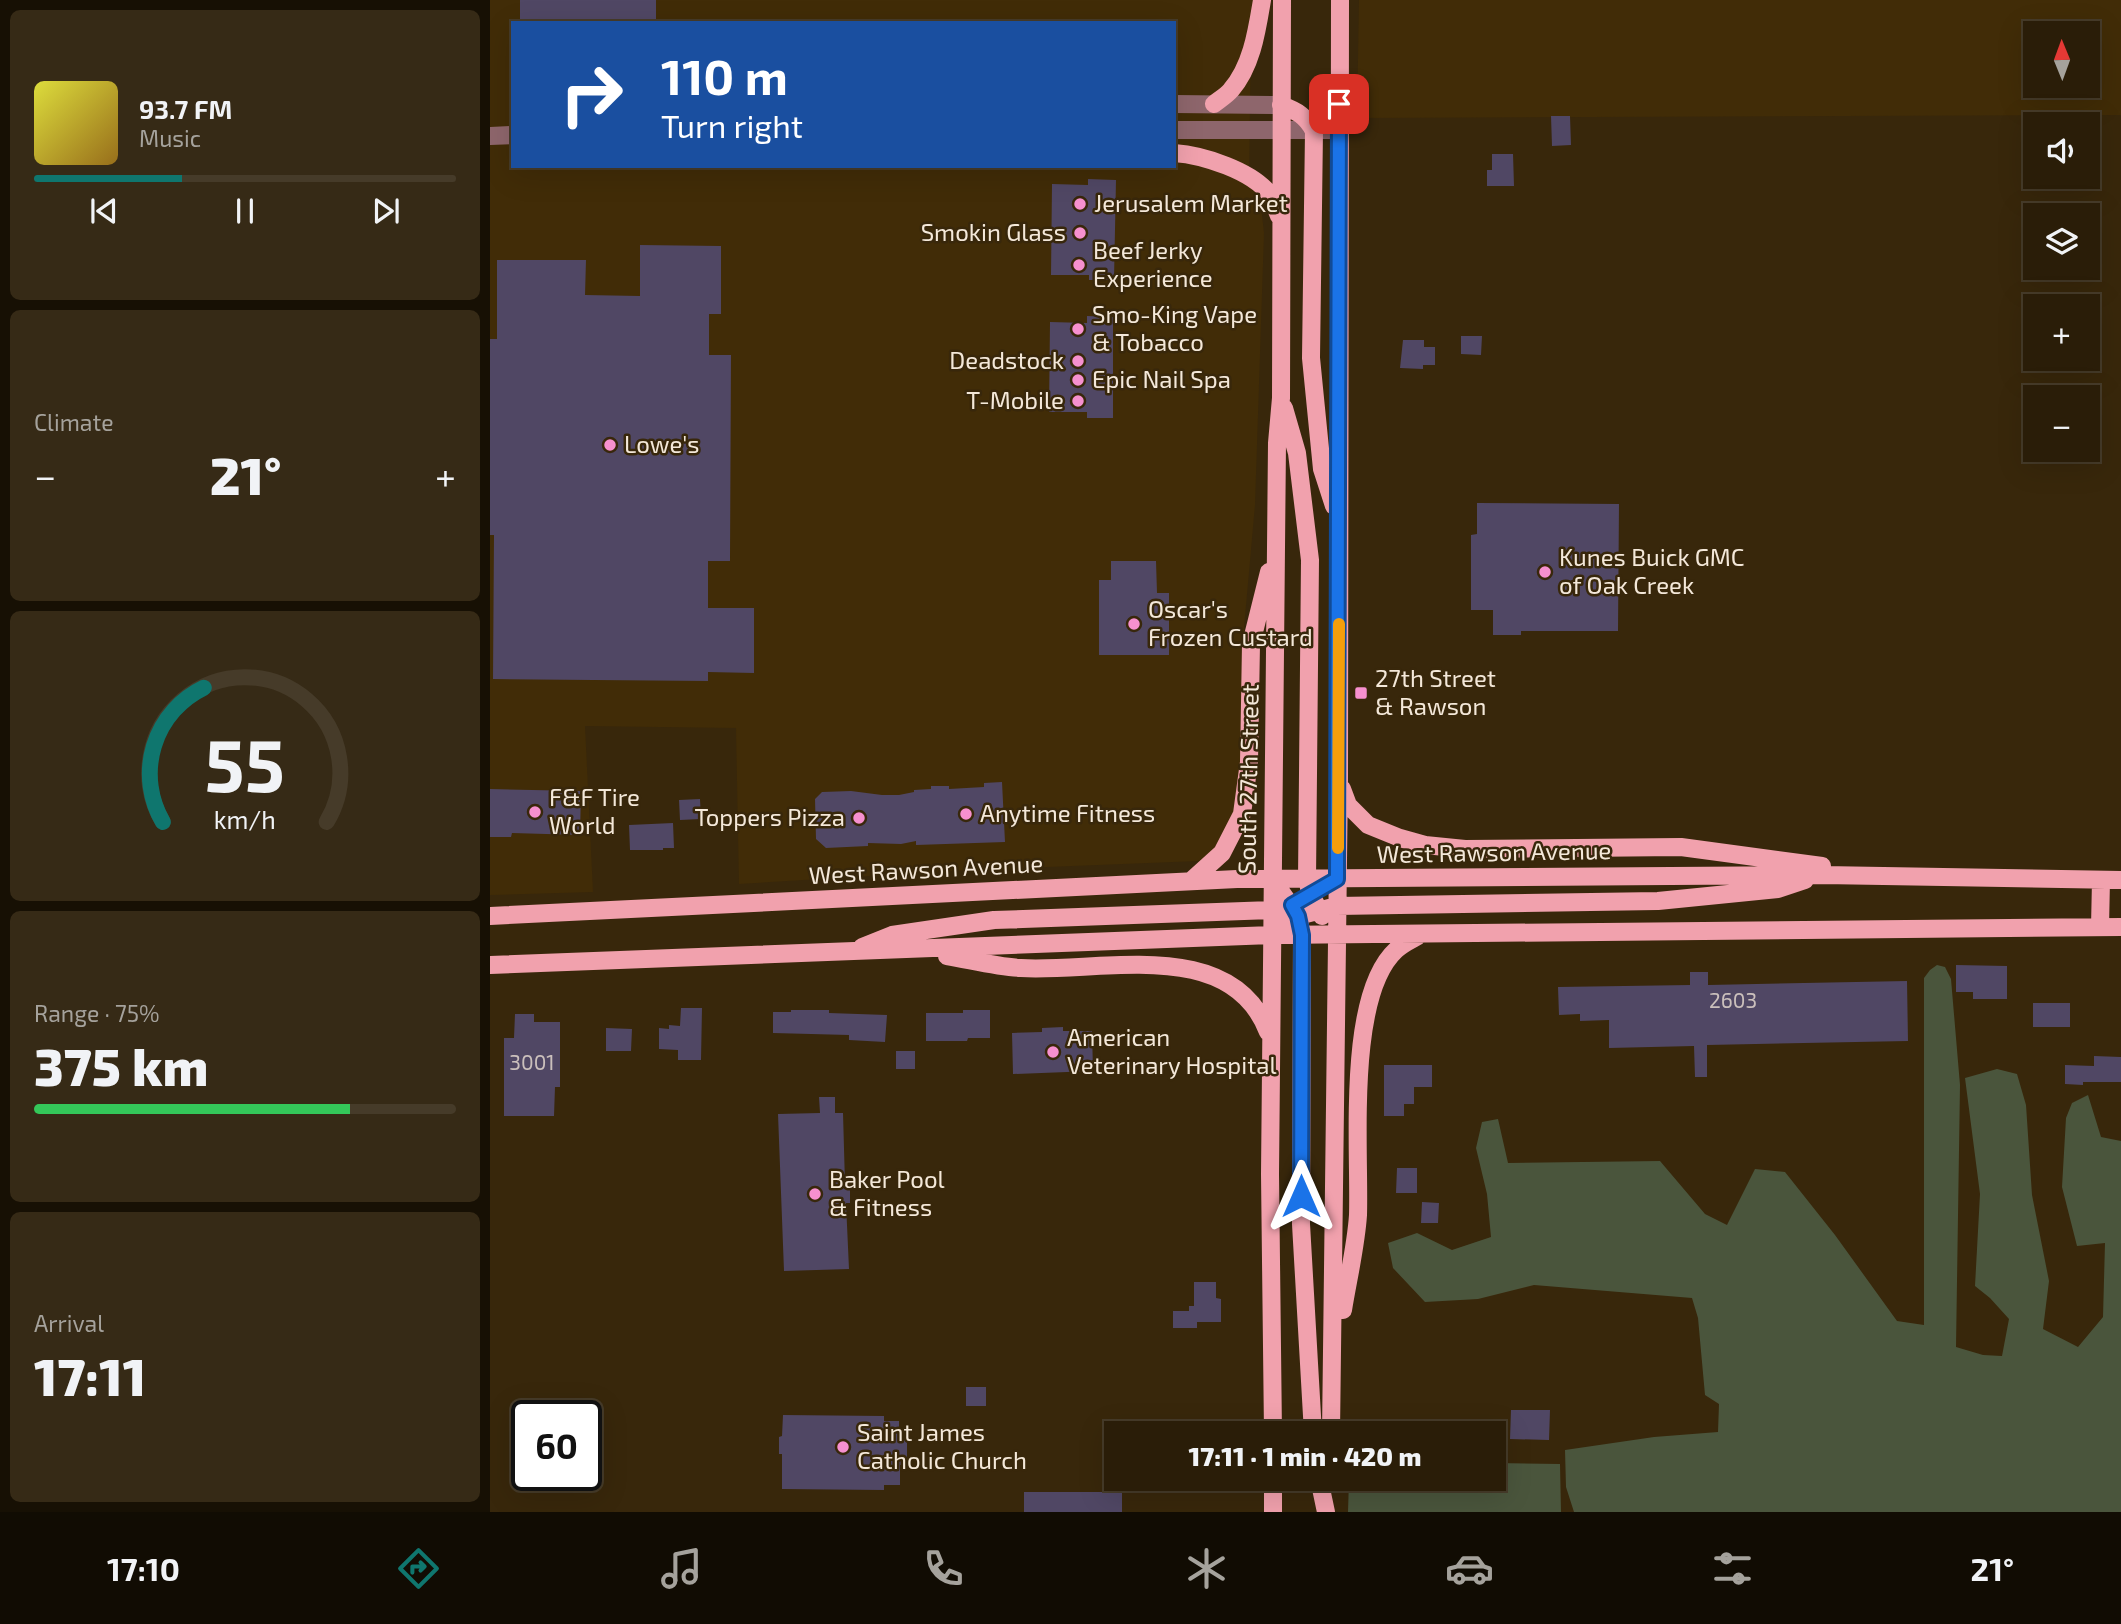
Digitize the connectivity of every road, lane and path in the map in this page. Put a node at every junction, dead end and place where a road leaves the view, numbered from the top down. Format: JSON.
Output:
{"nodes":[{"id":1,"x":1262,"y":0,"type":"edge"},
{"id":2,"x":1282,"y":0,"type":"edge"},
{"id":3,"x":1340,"y":0,"type":"edge"},
{"id":4,"x":1176,"y":104,"type":"edge"},
{"id":5,"x":1214,"y":104,"type":"junction"},
{"id":6,"x":1281,"y":105,"type":"junction"},
{"id":7,"x":1176,"y":130,"type":"edge"},
{"id":8,"x":1338,"y":130,"type":"junction"},
{"id":9,"x":1281,"y":131,"type":"junction"},
{"id":10,"x":1314,"y":131,"type":"junction"},
{"id":11,"x":511,"y":135,"type":"edge"},
{"id":12,"x":490,"y":136,"type":"edge"},
{"id":13,"x":1176,"y":153,"type":"edge"},
{"id":14,"x":1281,"y":221,"type":"junction"},
{"id":15,"x":1281,"y":398,"type":"junction"},
{"id":16,"x":1339,"y":523,"type":"junction"},
{"id":17,"x":1276,"y":545,"type":"junction"},
{"id":18,"x":1339,"y":779,"type":"junction"},
{"id":19,"x":1823,"y":875,"type":"junction"},
{"id":20,"x":1895,"y":875,"type":"junction"},
{"id":21,"x":1272,"y":879,"type":"junction"},
{"id":22,"x":1337,"y":879,"type":"junction"},
{"id":23,"x":1191,"y":880,"type":"junction"},
{"id":24,"x":2101,"y":880,"type":"junction"},
{"id":25,"x":2121,"y":880,"type":"edge"},
{"id":26,"x":1312,"y":895,"type":"junction"},
{"id":27,"x":1338,"y":906,"type":"junction"},
{"id":28,"x":1272,"y":910,"type":"junction"},
{"id":29,"x":1295,"y":910,"type":"junction"},
{"id":30,"x":490,"y":916,"type":"edge"},
{"id":31,"x":2100,"y":927,"type":"junction"},
{"id":32,"x":2121,"y":927,"type":"edge"},
{"id":33,"x":1421,"y":934,"type":"junction"},
{"id":34,"x":1272,"y":935,"type":"junction"},
{"id":35,"x":1302,"y":935,"type":"junction"},
{"id":36,"x":1338,"y":936,"type":"junction"},
{"id":37,"x":912,"y":950,"type":"junction"},
{"id":38,"x":849,"y":952,"type":"junction"},
{"id":39,"x":490,"y":965,"type":"edge"},
{"id":40,"x":1271,"y":1039,"type":"junction"},
{"id":41,"x":1333,"y":1371,"type":"junction"},
{"id":42,"x":1272,"y":1421,"type":"edge"},
{"id":43,"x":1312,"y":1421,"type":"edge"},
{"id":44,"x":1332,"y":1421,"type":"edge"},
{"id":45,"x":1273,"y":1491,"type":"edge"},
{"id":46,"x":1322,"y":1491,"type":"edge"},
{"id":47,"x":1329,"y":1491,"type":"edge"},
{"id":48,"x":1273,"y":1512,"type":"edge"},
{"id":49,"x":1328,"y":1512,"type":"edge"}],
"edges":[{"from":1,"to":5,"type":"main road"},
{"from":2,"to":6,"type":"main road","name":"South 27th Street"},
{"from":3,"to":8,"type":"main road"},
{"from":4,"to":5,"type":"street"},
{"from":5,"to":6,"type":"street"},
{"from":6,"to":9,"type":"main road","name":"South 27th Street"},
{"from":6,"to":10,"type":"main road"},
{"from":7,"to":9,"type":"street"},
{"from":8,"to":10,"type":"street"},
{"from":8,"to":16,"type":"main road"},
{"from":9,"to":10,"type":"street"},
{"from":9,"to":14,"type":"main road","name":"South 27th Street"},
{"from":10,"to":16,"type":"main road"},
{"from":11,"to":12,"type":"street"},
{"from":13,"to":14,"type":"main road"},
{"from":14,"to":15,"type":"main road","name":"South 27th Street"},
{"from":15,"to":17,"type":"main road","name":"South 27th Street"},
{"from":15,"to":26,"type":"main road"},
{"from":16,"to":18,"type":"main road"},
{"from":17,"to":21,"type":"main road","name":"South 27th Street"},
{"from":17,"to":23,"type":"main road"},
{"from":18,"to":20,"type":"main road"},
{"from":18,"to":22,"type":"main road"},
{"from":19,"to":20,"type":"main road","name":"West Rawson Avenue"},
{"from":19,"to":22,"type":"main road","name":"West Rawson Avenue"},
{"from":19,"to":27,"type":"main road"},
{"from":20,"to":24,"type":"main road","name":"West Rawson Avenue"},
{"from":21,"to":23,"type":"main road","name":"West Rawson Avenue"},
{"from":21,"to":26,"type":"main road","name":"West Rawson Avenue"},
{"from":21,"to":28,"type":"main road","name":"South 27th Street"},
{"from":21,"to":29,"type":"main road"},
{"from":22,"to":26,"type":"main road","name":"West Rawson Avenue"},
{"from":22,"to":27,"type":"main road"},
{"from":23,"to":30,"type":"main road","name":"West Rawson Avenue"},
{"from":24,"to":25,"type":"main road","name":"West Rawson Avenue"},
{"from":24,"to":31,"type":"main road"},
{"from":26,"to":27,"type":"main road"},
{"from":26,"to":29,"type":"main road"},
{"from":26,"to":36,"type":"main road"},
{"from":27,"to":36,"type":"main road"},
{"from":28,"to":29,"type":"main road"},
{"from":28,"to":34,"type":"main road","name":"South 27th Street"},
{"from":28,"to":38,"type":"main road"},
{"from":29,"to":34,"type":"main road"},
{"from":29,"to":35,"type":"main road"},
{"from":31,"to":32,"type":"main road"},
{"from":31,"to":33,"type":"main road"},
{"from":33,"to":36,"type":"main road"},
{"from":33,"to":41,"type":"main road"},
{"from":34,"to":35,"type":"main road"},
{"from":34,"to":37,"type":"main road"},
{"from":34,"to":40,"type":"main road","name":"South 27th Street"},
{"from":35,"to":36,"type":"main road"},
{"from":35,"to":43,"type":"main road"},
{"from":36,"to":41,"type":"main road"},
{"from":37,"to":38,"type":"main road"},
{"from":37,"to":40,"type":"main road"},
{"from":38,"to":39,"type":"main road"},
{"from":40,"to":42,"type":"main road","name":"South 27th Street"},
{"from":41,"to":44,"type":"main road"},
{"from":45,"to":48,"type":"main road"},
{"from":46,"to":49,"type":"main road"},
{"from":47,"to":49,"type":"main road"}]}
